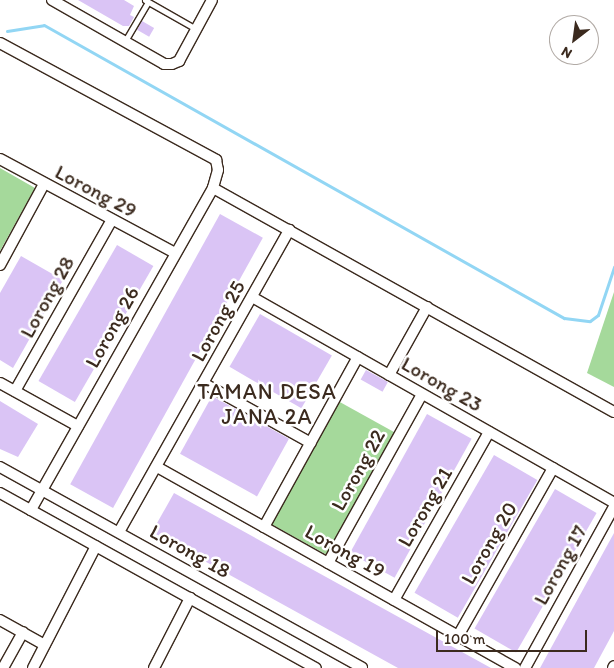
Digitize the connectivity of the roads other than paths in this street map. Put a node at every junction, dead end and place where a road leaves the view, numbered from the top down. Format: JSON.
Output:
{"nodes":[{"id":1,"x":52,"y":0,"type":"edge"},
{"id":2,"x":212,"y":0,"type":"edge"},
{"id":3,"x":146,"y":1,"type":"edge"},
{"id":4,"x":196,"y":30,"type":"junction"},
{"id":5,"x":125,"y":42,"type":"junction"},
{"id":6,"x":0,"y":43,"type":"edge"},
{"id":7,"x":0,"y":159,"type":"edge"},
{"id":8,"x":44,"y":184,"type":"junction"},
{"id":9,"x":213,"y":188,"type":"junction"},
{"id":10,"x":111,"y":221,"type":"junction"},
{"id":11,"x":289,"y":230,"type":"junction"},
{"id":12,"x":175,"y":253,"type":"junction"},
{"id":13,"x":0,"y":265,"type":"edge"},
{"id":14,"x":252,"y":297,"type":"junction"},
{"id":15,"x":426,"y":307,"type":"junction"},
{"id":16,"x":358,"y":357,"type":"junction"},
{"id":17,"x":389,"y":375,"type":"junction"},
{"id":18,"x":0,"y":383,"type":"edge"},
{"id":19,"x":205,"y":384,"type":"junction"},
{"id":20,"x":15,"y":391,"type":"junction"},
{"id":21,"x":422,"y":394,"type":"junction"},
{"id":22,"x":614,"y":412,"type":"edge"},
{"id":23,"x":78,"y":426,"type":"junction"},
{"id":24,"x":489,"y":432,"type":"junction"},
{"id":25,"x":311,"y":442,"type":"junction"},
{"id":26,"x":0,"y":467,"type":"edge"},
{"id":27,"x":157,"y":467,"type":"junction"},
{"id":28,"x":553,"y":468,"type":"junction"},
{"id":29,"x":42,"y":490,"type":"junction"},
{"id":30,"x":0,"y":493,"type":"edge"},
{"id":31,"x":614,"y":503,"type":"edge"},
{"id":32,"x":614,"y":507,"type":"edge"},
{"id":33,"x":31,"y":510,"type":"junction"},
{"id":34,"x":264,"y":527,"type":"junction"},
{"id":35,"x":119,"y":532,"type":"junction"},
{"id":36,"x":96,"y":546,"type":"junction"},
{"id":37,"x":328,"y":563,"type":"junction"},
{"id":38,"x":190,"y":598,"type":"junction"},
{"id":39,"x":394,"y":600,"type":"junction"},
{"id":40,"x":0,"y":620,"type":"edge"},
{"id":41,"x":23,"y":632,"type":"junction"},
{"id":42,"x":458,"y":636,"type":"junction"},
{"id":43,"x":45,"y":645,"type":"junction"},
{"id":44,"x":3,"y":668,"type":"edge"},
{"id":45,"x":33,"y":668,"type":"edge"},
{"id":46,"x":154,"y":668,"type":"edge"},
{"id":47,"x":316,"y":668,"type":"edge"},
{"id":48,"x":362,"y":668,"type":"edge"},
{"id":49,"x":515,"y":668,"type":"edge"},
{"id":50,"x":525,"y":668,"type":"edge"}],
"edges":[{"from":1,"to":5,"type":"street"},
{"from":2,"to":4,"type":"street"},
{"from":3,"to":4,"type":"lane"},
{"from":3,"to":5,"type":"lane"},
{"from":4,"to":5,"type":"street"},
{"from":6,"to":9,"type":"street","name":"Lorong 26"},
{"from":7,"to":8,"type":"street","name":"Lorong 29"},
{"from":8,"to":10,"type":"street","name":"Lorong 29"},
{"from":8,"to":13,"type":"street"},
{"from":9,"to":11,"type":"street"},
{"from":9,"to":12,"type":"street","name":"Lorong 26"},
{"from":10,"to":12,"type":"street","name":"Lorong 29"},
{"from":10,"to":20,"type":"street","name":"Lorong 28"},
{"from":11,"to":14,"type":"street","name":"Lorong 25"},
{"from":11,"to":15,"type":"street"},
{"from":12,"to":23,"type":"street","name":"Lorong 26"},
{"from":14,"to":16,"type":"street","name":"Lorong 23"},
{"from":14,"to":19,"type":"street","name":"Lorong 25"},
{"from":15,"to":17,"type":"street"},
{"from":15,"to":22,"type":"street"},
{"from":16,"to":17,"type":"street","name":"Lorong 23"},
{"from":16,"to":25,"type":"street"},
{"from":17,"to":21,"type":"street","name":"Lorong 23"},
{"from":18,"to":20,"type":"street"},
{"from":19,"to":25,"type":"street"},
{"from":19,"to":27,"type":"street","name":"Lorong 25"},
{"from":20,"to":23,"type":"street"},
{"from":21,"to":24,"type":"street","name":"Lorong 23"},
{"from":21,"to":37,"type":"street","name":"Lorong 22"},
{"from":23,"to":29,"type":"street","name":"Lorong 26"},
{"from":24,"to":28,"type":"street","name":"Lorong 23"},
{"from":24,"to":39,"type":"street","name":"Lorong 21"},
{"from":25,"to":34,"type":"street"},
{"from":26,"to":29,"type":"street","name":"Lorong 18"},
{"from":27,"to":34,"type":"street","name":"Lorong 19"},
{"from":27,"to":35,"type":"street","name":"Lorong 25"},
{"from":28,"to":31,"type":"street","name":"Lorong 23"},
{"from":28,"to":42,"type":"street","name":"Lorong 20"},
{"from":29,"to":33,"type":"street","name":"Lorong 26"},
{"from":29,"to":35,"type":"street","name":"Lorong 18"},
{"from":30,"to":33,"type":"street"},
{"from":32,"to":50,"type":"street","name":"Lorong 17"},
{"from":33,"to":36,"type":"street"},
{"from":34,"to":37,"type":"street","name":"Lorong 19"},
{"from":35,"to":48,"type":"street","name":"Lorong 18"},
{"from":36,"to":38,"type":"street"},
{"from":36,"to":43,"type":"street"},
{"from":37,"to":39,"type":"street","name":"Lorong 19"},
{"from":38,"to":46,"type":"street"},
{"from":38,"to":47,"type":"street"},
{"from":39,"to":42,"type":"street","name":"Lorong 19"},
{"from":40,"to":41,"type":"street"},
{"from":41,"to":43,"type":"street"},
{"from":41,"to":44,"type":"street"},
{"from":42,"to":49,"type":"street","name":"Lorong 19"},
{"from":43,"to":45,"type":"street"}]}
